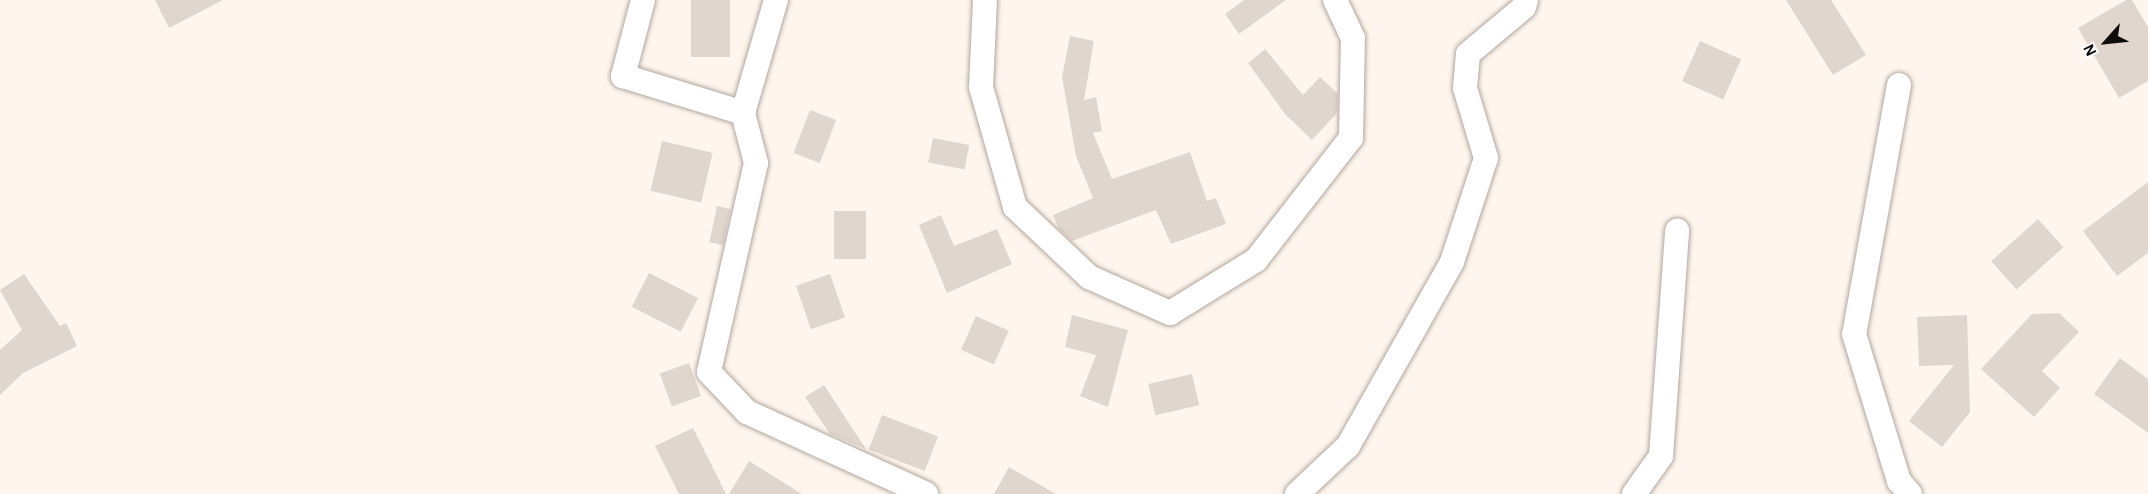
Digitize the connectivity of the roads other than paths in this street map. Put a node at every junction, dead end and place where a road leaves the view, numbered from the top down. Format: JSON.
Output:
{"nodes":[{"id":1,"x":643,"y":0,"type":"edge"},
{"id":2,"x":776,"y":0,"type":"edge"},
{"id":3,"x":985,"y":0,"type":"edge"},
{"id":4,"x":1335,"y":0,"type":"edge"},
{"id":5,"x":1526,"y":0,"type":"edge"},
{"id":6,"x":1899,"y":85,"type":"dead end"},
{"id":7,"x":743,"y":113,"type":"junction"},
{"id":8,"x":1677,"y":231,"type":"dead end"},
{"id":9,"x":926,"y":494,"type":"edge"},
{"id":10,"x":1297,"y":494,"type":"edge"},
{"id":11,"x":1634,"y":494,"type":"edge"},
{"id":12,"x":1910,"y":494,"type":"edge"}],
"edges":[{"from":1,"to":7,"type":"street"},
{"from":2,"to":7,"type":"street"},
{"from":3,"to":4,"type":"street"},
{"from":5,"to":10,"type":"street"},
{"from":6,"to":12,"type":"street"},
{"from":7,"to":9,"type":"street"},
{"from":8,"to":11,"type":"street"}]}
